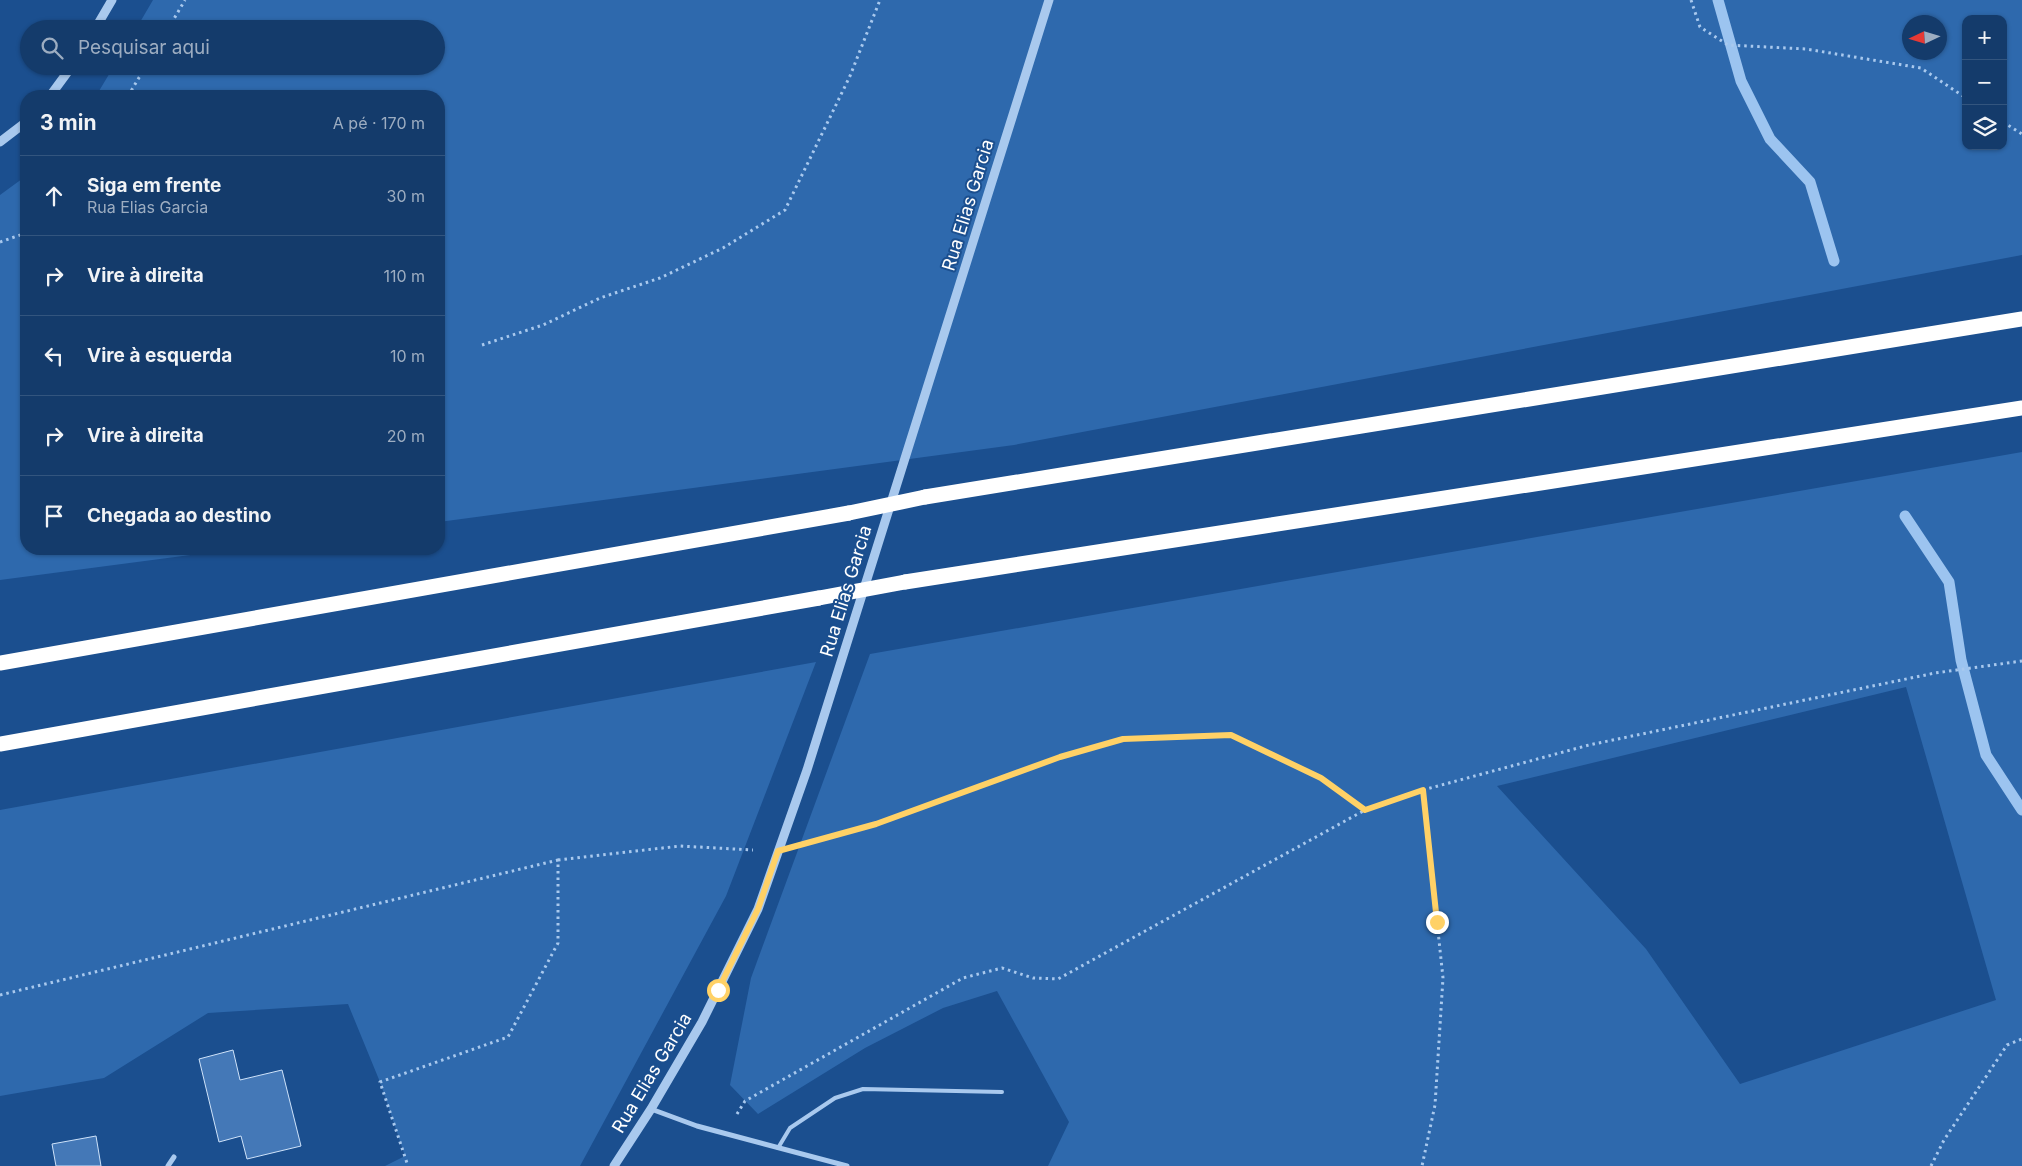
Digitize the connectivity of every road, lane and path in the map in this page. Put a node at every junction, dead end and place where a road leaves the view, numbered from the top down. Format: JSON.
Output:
{"nodes":[{"id":1,"x":112,"y":0,"type":"edge"},
{"id":2,"x":185,"y":0,"type":"edge"},
{"id":3,"x":880,"y":0,"type":"edge"},
{"id":4,"x":1049,"y":0,"type":"edge"},
{"id":5,"x":1691,"y":0,"type":"edge"},
{"id":6,"x":100,"y":20,"type":"edge"},
{"id":7,"x":173,"y":20,"type":"edge"},
{"id":8,"x":65,"y":75,"type":"edge"},
{"id":9,"x":141,"y":75,"type":"edge"},
{"id":10,"x":54,"y":90,"type":"edge"},
{"id":11,"x":132,"y":90,"type":"edge"},
{"id":12,"x":1962,"y":95,"type":"edge"},
{"id":13,"x":2007,"y":125,"type":"edge"},
{"id":14,"x":20,"y":127,"type":"edge"},
{"id":15,"x":2022,"y":134,"type":"edge"},
{"id":16,"x":0,"y":142,"type":"edge"},
{"id":17,"x":20,"y":235,"type":"edge"},
{"id":18,"x":0,"y":242,"type":"edge"},
{"id":19,"x":2022,"y":319,"type":"edge"},
{"id":20,"x":482,"y":345,"type":"dead end"},
{"id":21,"x":2022,"y":408,"type":"edge"},
{"id":22,"x":2022,"y":660,"type":"edge"},
{"id":23,"x":0,"y":663,"type":"edge"},
{"id":24,"x":0,"y":744,"type":"edge"},
{"id":25,"x":1423,"y":790,"type":"junction"},
{"id":26,"x":1365,"y":810,"type":"junction"},
{"id":27,"x":778,"y":851,"type":"junction"},
{"id":28,"x":558,"y":860,"type":"junction"},
{"id":29,"x":0,"y":995,"type":"edge"},
{"id":30,"x":2022,"y":1039,"type":"edge"},
{"id":31,"x":1002,"y":1092,"type":"dead end"},
{"id":32,"x":651,"y":1109,"type":"junction"},
{"id":33,"x":724,"y":1133,"type":"junction"},
{"id":34,"x":778,"y":1148,"type":"junction"},
{"id":35,"x":174,"y":1157,"type":"dead end"},
{"id":36,"x":168,"y":1166,"type":"edge"},
{"id":37,"x":408,"y":1166,"type":"edge"},
{"id":38,"x":614,"y":1166,"type":"edge"},
{"id":39,"x":847,"y":1166,"type":"edge"},
{"id":40,"x":1422,"y":1166,"type":"edge"},
{"id":41,"x":1931,"y":1166,"type":"edge"}],
"edges":[{"from":1,"to":6,"type":"street"},
{"from":2,"to":7,"type":"path"},
{"from":3,"to":20,"type":"path"},
{"from":4,"to":27,"type":"street","name":"Rua Elias Garcia"},
{"from":5,"to":12,"type":"path"},
{"from":8,"to":10,"type":"street"},
{"from":9,"to":11,"type":"path"},
{"from":13,"to":15,"type":"path"},
{"from":14,"to":16,"type":"street"},
{"from":17,"to":18,"type":"path"},
{"from":19,"to":23,"type":"highway","bridge":true},
{"from":21,"to":24,"type":"highway","bridge":true},
{"from":22,"to":25,"type":"path"},
{"from":25,"to":26,"type":"path"},
{"from":25,"to":40,"type":"path"},
{"from":26,"to":27,"type":"path"},
{"from":26,"to":33,"type":"path"},
{"from":27,"to":28,"type":"path"},
{"from":27,"to":32,"type":"street","name":"Rua Elias Garcia"},
{"from":28,"to":29,"type":"path"},
{"from":28,"to":37,"type":"path"},
{"from":30,"to":41,"type":"path"},
{"from":31,"to":34,"type":"lane"},
{"from":32,"to":33,"type":"street"},
{"from":32,"to":38,"type":"street","name":"Rua Elias Garcia"},
{"from":33,"to":34,"type":"street"},
{"from":34,"to":39,"type":"street"},
{"from":35,"to":36,"type":"street"}]}
